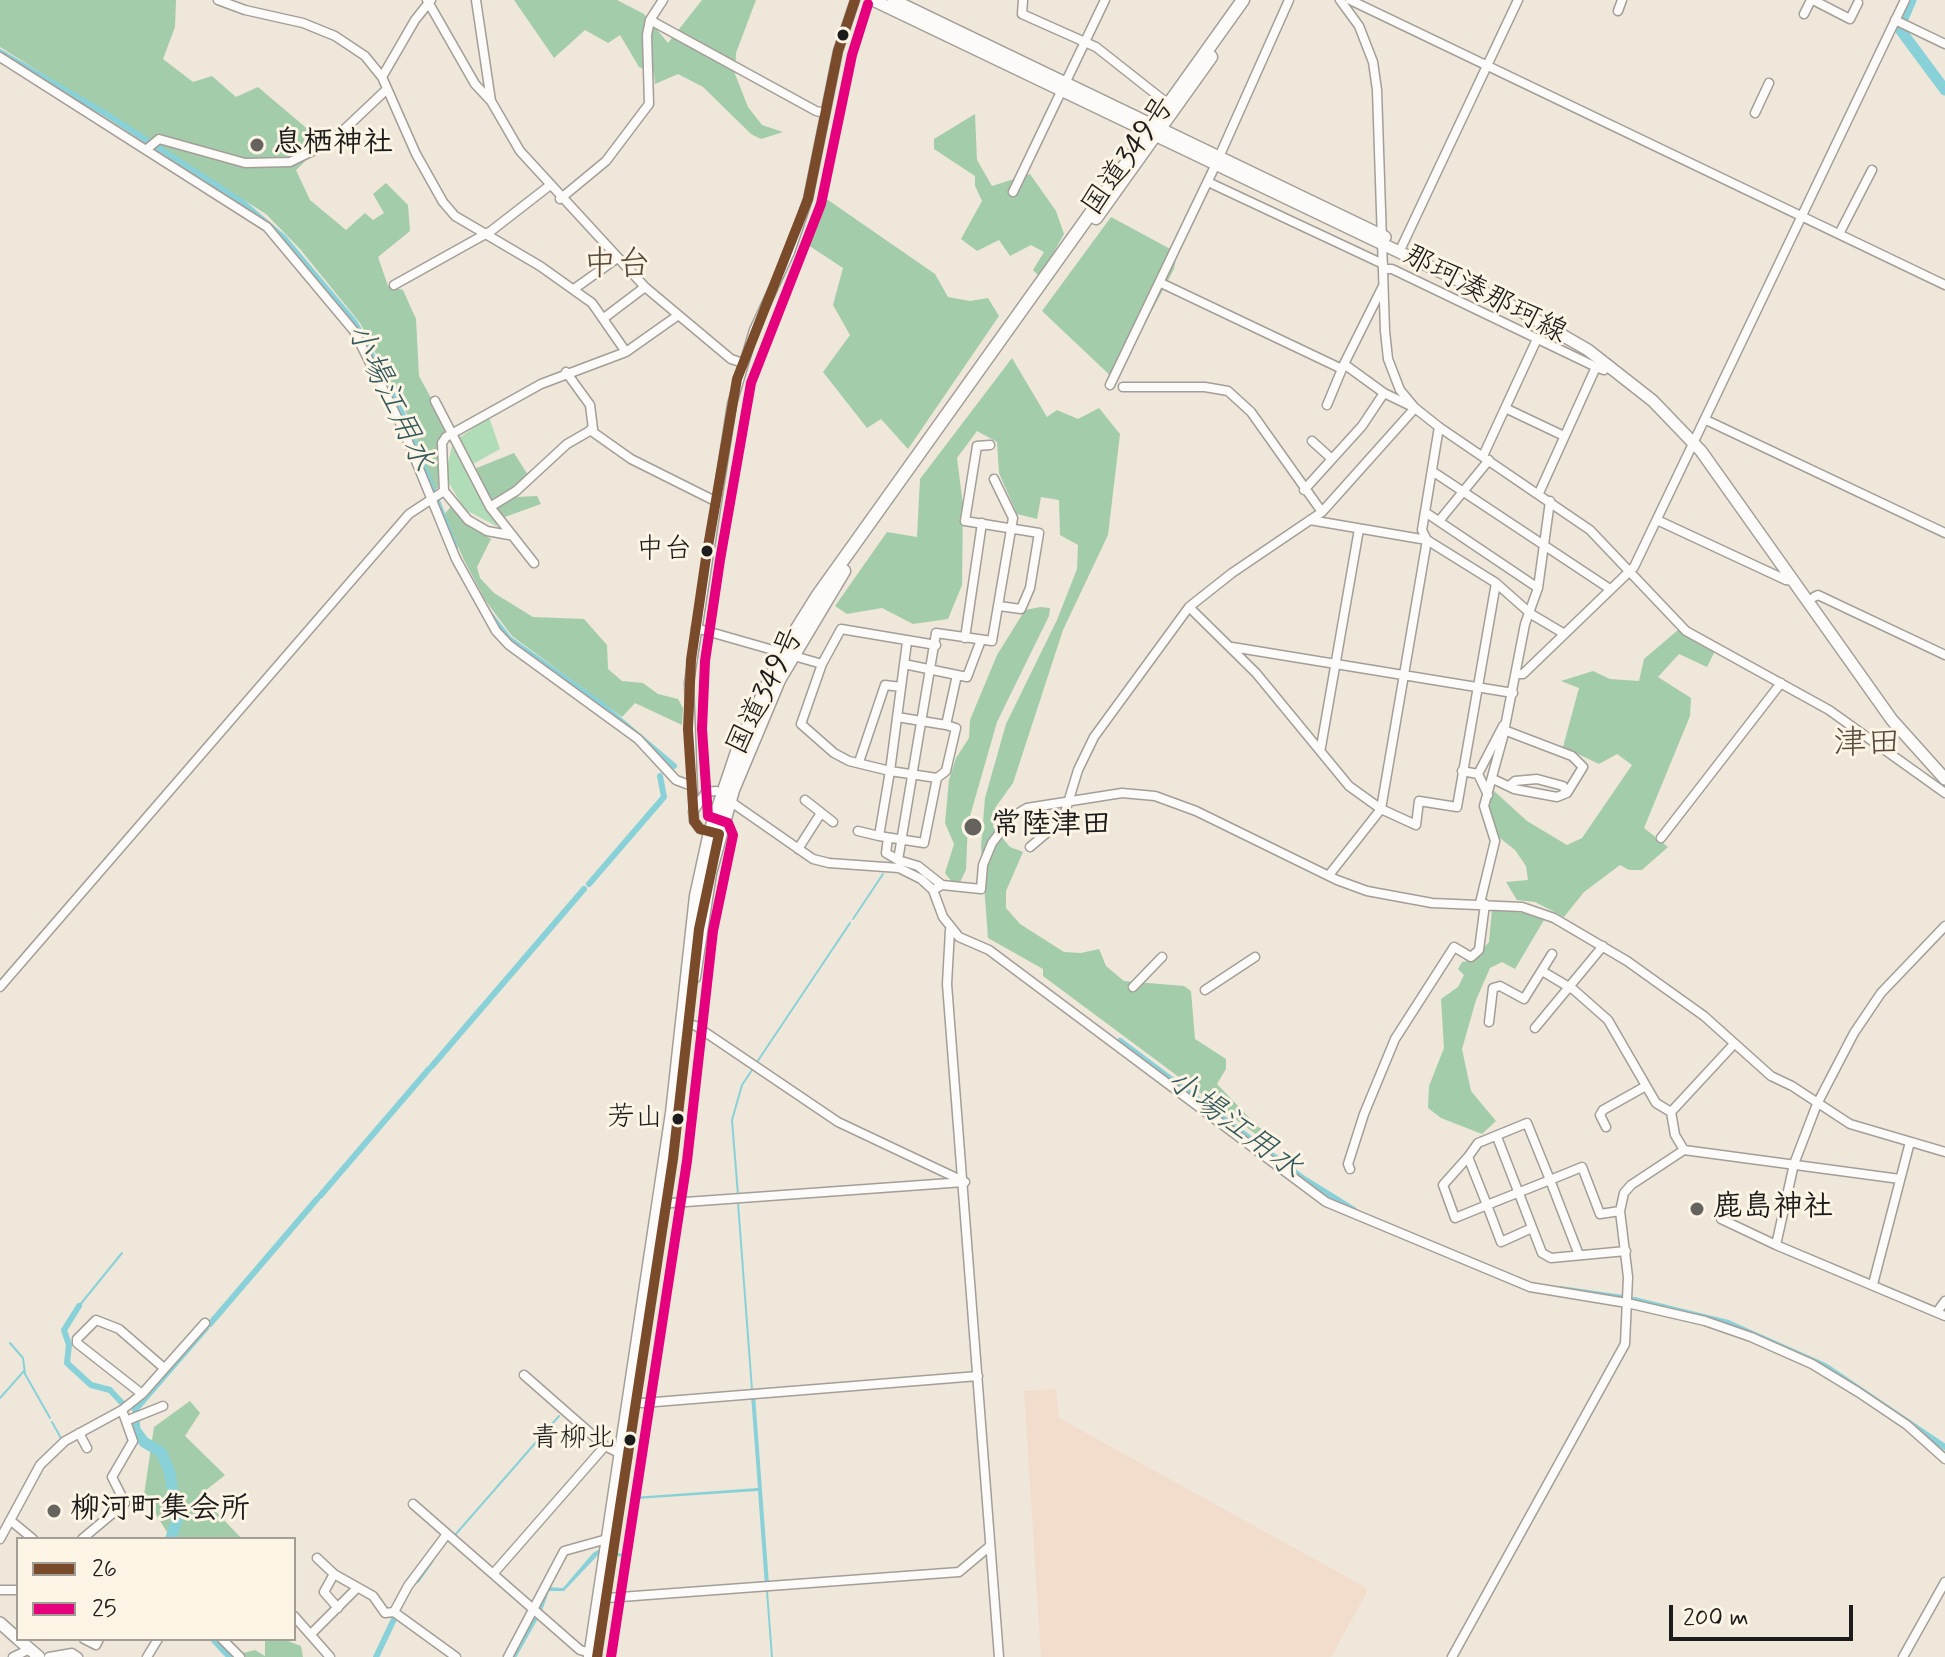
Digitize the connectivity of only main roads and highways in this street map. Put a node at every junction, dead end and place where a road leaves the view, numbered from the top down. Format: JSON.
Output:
{"nodes":[{"id":1,"x":873,"y":0,"type":"edge"},
{"id":2,"x":893,"y":0,"type":"edge"},
{"id":3,"x":1243,"y":0,"type":"edge"},
{"id":4,"x":1251,"y":0,"type":"edge"},
{"id":5,"x":979,"y":45,"type":"junction"},
{"id":6,"x":1153,"y":130,"type":"junction"},
{"id":7,"x":1382,"y":240,"type":"junction"},
{"id":8,"x":1696,"y":440,"type":"junction"},
{"id":9,"x":1940,"y":769,"type":"edge"},
{"id":10,"x":1945,"y":779,"type":"edge"},
{"id":11,"x":624,"y":1456,"type":"junction"},
{"id":12,"x":0,"y":1623,"type":"edge"},
{"id":13,"x":16,"y":1637,"type":"edge"},
{"id":14,"x":594,"y":1656,"type":"edge"}],
"edges":[{"from":1,"to":5,"type":"main road","name":"那珂湊那珂線"},
{"from":2,"to":5,"type":"main road","name":"那珂湊那珂線"},
{"from":3,"to":6,"type":"highway","name":"国道349号"},
{"from":4,"to":6,"type":"highway","name":"国道349号"},
{"from":5,"to":6,"type":"main road","name":"那珂湊那珂線"},
{"from":6,"to":7,"type":"main road","name":"那珂湊那珂線"},
{"from":6,"to":11,"type":"highway","name":"国道349号"},
{"from":7,"to":8,"type":"main road","name":"那珂湊那珂線"},
{"from":7,"to":8,"type":"main road","name":"那珂湊那珂線"},
{"from":8,"to":9,"type":"main road","name":"那珂湊那珂線"},
{"from":8,"to":9,"type":"main road","name":"那珂湊那珂線"},
{"from":9,"to":10,"type":"main road","name":"那珂湊那珂線"},
{"from":11,"to":14,"type":"highway","name":"国道349号"},
{"from":11,"to":14,"type":"highway","name":"国道349号"},
{"from":12,"to":13,"type":"main road"}]}
